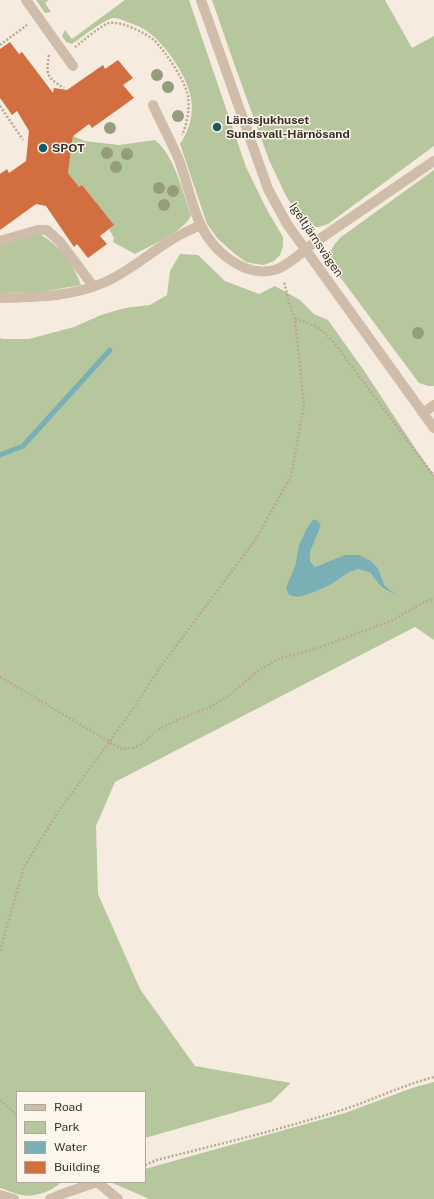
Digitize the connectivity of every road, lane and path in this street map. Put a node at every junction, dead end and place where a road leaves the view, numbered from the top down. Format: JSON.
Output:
{"nodes":[{"id":1,"x":26,"y":0,"type":"edge"},
{"id":2,"x":201,"y":0,"type":"edge"},
{"id":3,"x":28,"y":24,"type":"dead end"},
{"id":4,"x":0,"y":45,"type":"edge"},
{"id":5,"x":64,"y":54,"type":"junction"},
{"id":6,"x":73,"y":66,"type":"dead end"},
{"id":7,"x":153,"y":104,"type":"dead end"},
{"id":8,"x":0,"y":106,"type":"edge"},
{"id":9,"x":23,"y":140,"type":"dead end"},
{"id":10,"x":171,"y":145,"type":"junction"},
{"id":11,"x":434,"y":161,"type":"edge"},
{"id":12,"x":201,"y":225,"type":"junction"},
{"id":13,"x":0,"y":241,"type":"edge"},
{"id":14,"x":304,"y":250,"type":"junction"},
{"id":15,"x":280,"y":268,"type":"junction"},
{"id":16,"x":93,"y":286,"type":"junction"},
{"id":17,"x":0,"y":298,"type":"edge"},
{"id":18,"x":295,"y":319,"type":"junction"},
{"id":19,"x":434,"y":405,"type":"edge"},
{"id":20,"x":423,"y":413,"type":"junction"},
{"id":21,"x":434,"y":428,"type":"edge"},
{"id":22,"x":434,"y":476,"type":"edge"},
{"id":23,"x":434,"y":599,"type":"edge"},
{"id":24,"x":0,"y":677,"type":"edge"},
{"id":25,"x":110,"y":740,"type":"junction"},
{"id":26,"x":0,"y":951,"type":"edge"},
{"id":27,"x":434,"y":1077,"type":"edge"},
{"id":28,"x":0,"y":1100,"type":"edge"},
{"id":29,"x":16,"y":1114,"type":"edge"},
{"id":30,"x":146,"y":1165,"type":"edge"},
{"id":31,"x":94,"y":1183,"type":"edge"},
{"id":32,"x":98,"y":1183,"type":"edge"},
{"id":33,"x":0,"y":1195,"type":"edge"},
{"id":34,"x":14,"y":1199,"type":"edge"},
{"id":35,"x":50,"y":1199,"type":"edge"},
{"id":36,"x":118,"y":1199,"type":"edge"}],
"edges":[{"from":1,"to":5,"type":"street"},
{"from":2,"to":14,"type":"street","name":"Igeltjärnsvägen"},
{"from":3,"to":4,"type":"path"},
{"from":5,"to":6,"type":"street"},
{"from":5,"to":10,"type":"path"},
{"from":7,"to":10,"type":"street"},
{"from":8,"to":9,"type":"path"},
{"from":10,"to":12,"type":"street"},
{"from":11,"to":14,"type":"street"},
{"from":12,"to":15,"type":"street"},
{"from":12,"to":16,"type":"street"},
{"from":13,"to":16,"type":"street"},
{"from":14,"to":15,"type":"street"},
{"from":14,"to":20,"type":"street","name":"Igeltjärnsvägen"},
{"from":15,"to":18,"type":"path"},
{"from":16,"to":17,"type":"street"},
{"from":18,"to":22,"type":"path"},
{"from":18,"to":25,"type":"path"},
{"from":19,"to":20,"type":"street"},
{"from":20,"to":21,"type":"street","name":"Igeltjärnsvägen"},
{"from":23,"to":25,"type":"path"},
{"from":24,"to":25,"type":"path"},
{"from":25,"to":26,"type":"path"},
{"from":27,"to":30,"type":"path"},
{"from":28,"to":29,"type":"path"},
{"from":31,"to":35,"type":"street"},
{"from":32,"to":36,"type":"street"},
{"from":33,"to":34,"type":"street"}]}
